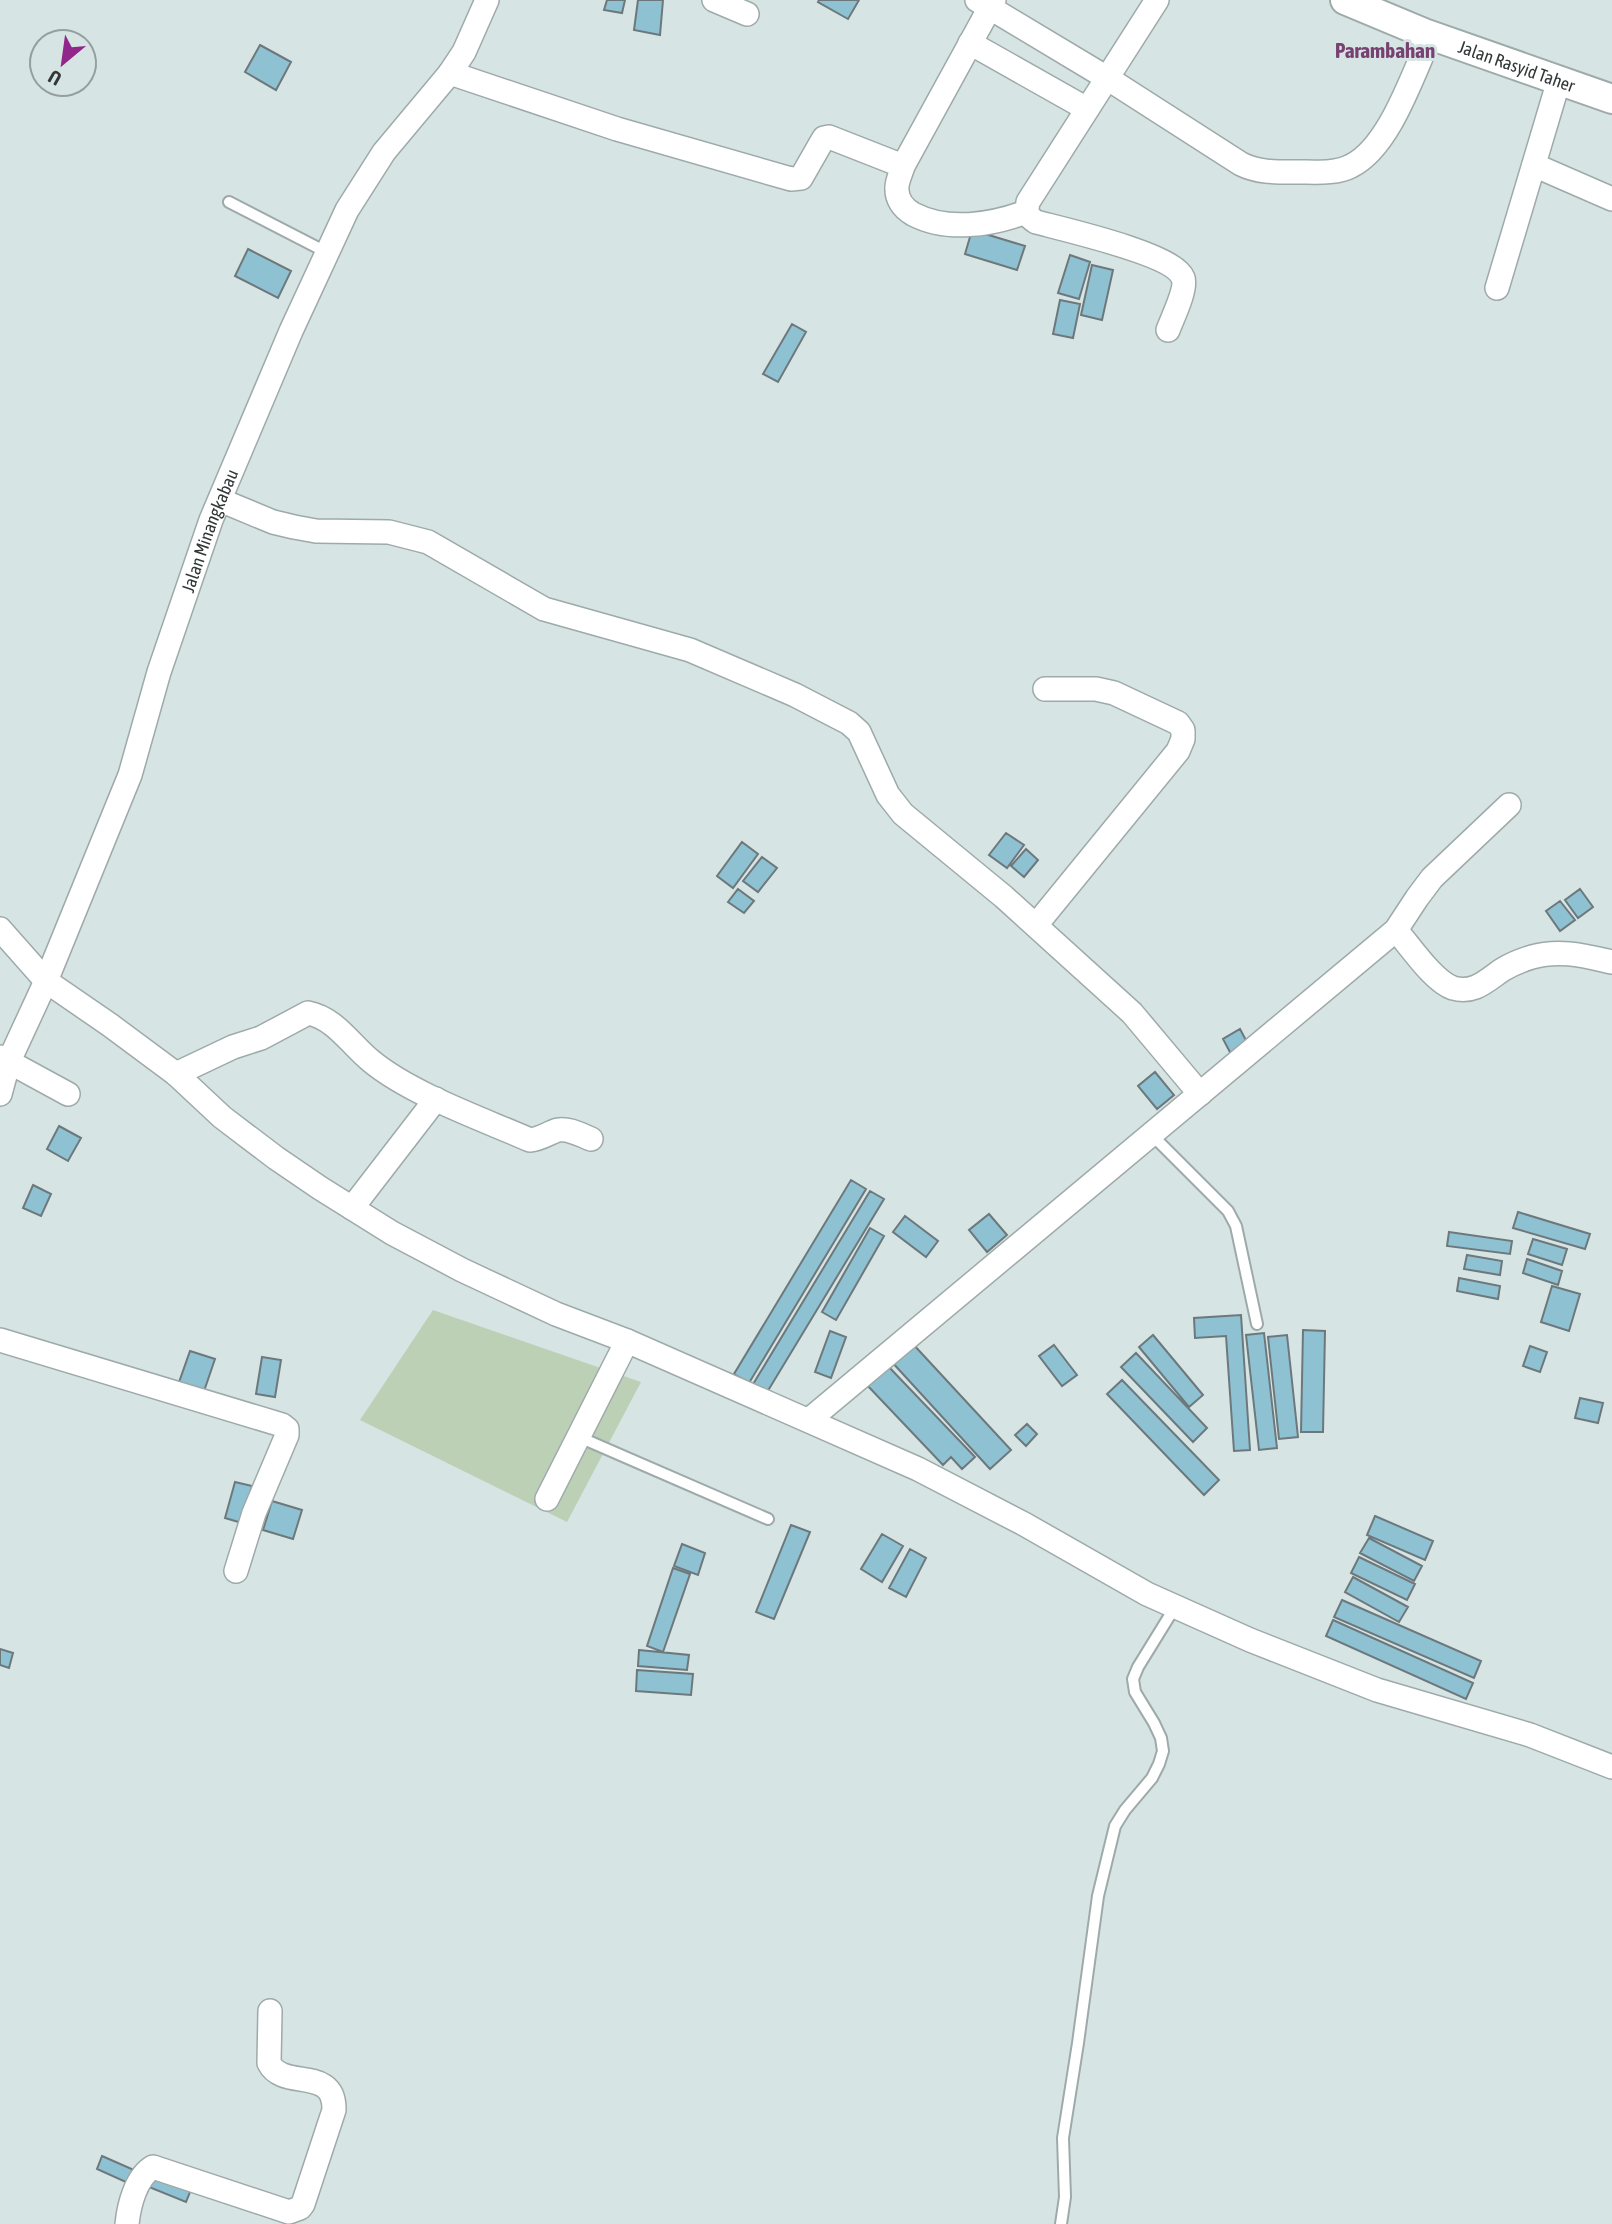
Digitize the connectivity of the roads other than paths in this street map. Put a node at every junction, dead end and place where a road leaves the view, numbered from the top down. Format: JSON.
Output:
{"nodes":[{"id":1,"x":487,"y":0,"type":"edge"},
{"id":2,"x":714,"y":0,"type":"edge"},
{"id":3,"x":1157,"y":0,"type":"edge"},
{"id":4,"x":1345,"y":0,"type":"edge"},
{"id":5,"x":987,"y":2,"type":"edge"},
{"id":6,"x":747,"y":15,"type":"dead end"},
{"id":7,"x":1431,"y":35,"type":"junction"},
{"id":8,"x":970,"y":43,"type":"junction"},
{"id":9,"x":450,"y":73,"type":"junction"},
{"id":10,"x":1107,"y":78,"type":"junction"},
{"id":11,"x":1559,"y":80,"type":"junction"},
{"id":12,"x":1612,"y":99,"type":"edge"},
{"id":13,"x":1087,"y":109,"type":"junction"},
{"id":14,"x":1534,"y":165,"type":"junction"},
{"id":15,"x":903,"y":166,"type":"junction"},
{"id":16,"x":1612,"y":199,"type":"edge"},
{"id":17,"x":229,"y":202,"type":"dead end"},
{"id":18,"x":1026,"y":212,"type":"junction"},
{"id":19,"x":328,"y":253,"type":"junction"},
{"id":20,"x":1497,"y":288,"type":"dead end"},
{"id":21,"x":1168,"y":330,"type":"dead end"},
{"id":22,"x":220,"y":500,"type":"junction"},
{"id":23,"x":1045,"y":689,"type":"dead end"},
{"id":24,"x":1509,"y":805,"type":"dead end"},
{"id":25,"x":1035,"y":925,"type":"junction"},
{"id":26,"x":0,"y":929,"type":"edge"},
{"id":27,"x":1396,"y":930,"type":"junction"},
{"id":28,"x":1612,"y":962,"type":"edge"},
{"id":29,"x":46,"y":981,"type":"junction"},
{"id":30,"x":4,"y":1059,"type":"edge"},
{"id":31,"x":176,"y":1074,"type":"junction"},
{"id":32,"x":0,"y":1094,"type":"edge"},
{"id":33,"x":68,"y":1094,"type":"dead end"},
{"id":34,"x":1200,"y":1094,"type":"junction"},
{"id":35,"x":436,"y":1099,"type":"junction"},
{"id":36,"x":1151,"y":1134,"type":"junction"},
{"id":37,"x":591,"y":1139,"type":"dead end"},
{"id":38,"x":352,"y":1208,"type":"junction"},
{"id":39,"x":1257,"y":1324,"type":"dead end"},
{"id":40,"x":0,"y":1340,"type":"edge"},
{"id":41,"x":627,"y":1341,"type":"junction"},
{"id":42,"x":809,"y":1420,"type":"junction"},
{"id":43,"x":579,"y":1437,"type":"junction"},
{"id":44,"x":547,"y":1499,"type":"dead end"},
{"id":45,"x":768,"y":1519,"type":"dead end"},
{"id":46,"x":236,"y":1571,"type":"dead end"},
{"id":47,"x":1175,"y":1607,"type":"junction"},
{"id":48,"x":1612,"y":1767,"type":"edge"},
{"id":49,"x":270,"y":2011,"type":"dead end"},
{"id":50,"x":127,"y":2224,"type":"edge"},
{"id":51,"x":1060,"y":2224,"type":"edge"}],
"edges":[{"from":1,"to":9,"type":"street","name":"Jalan Minangkabau"},
{"from":2,"to":6,"type":"street"},
{"from":3,"to":10,"type":"street"},
{"from":4,"to":7,"type":"street","name":"Jalan Rasyid Taher"},
{"from":5,"to":8,"type":"street"},
{"from":5,"to":10,"type":"street"},
{"from":7,"to":10,"type":"street"},
{"from":7,"to":11,"type":"street","name":"Jalan Rasyid Taher"},
{"from":8,"to":13,"type":"street"},
{"from":8,"to":15,"type":"street"},
{"from":9,"to":15,"type":"street"},
{"from":9,"to":19,"type":"street","name":"Jalan Minangkabau"},
{"from":10,"to":13,"type":"street"},
{"from":11,"to":12,"type":"street","name":"Jalan Rasyid Taher"},
{"from":11,"to":14,"type":"street"},
{"from":13,"to":18,"type":"street"},
{"from":14,"to":16,"type":"street"},
{"from":14,"to":20,"type":"street"},
{"from":15,"to":18,"type":"street"},
{"from":17,"to":19,"type":"lane"},
{"from":18,"to":21,"type":"street"},
{"from":19,"to":22,"type":"street","name":"Jalan Minangkabau"},
{"from":22,"to":25,"type":"street"},
{"from":22,"to":29,"type":"street","name":"Jalan Minangkabau"},
{"from":23,"to":25,"type":"street"},
{"from":24,"to":27,"type":"street"},
{"from":25,"to":34,"type":"street"},
{"from":26,"to":29,"type":"street"},
{"from":27,"to":28,"type":"street"},
{"from":27,"to":34,"type":"street"},
{"from":29,"to":30,"type":"street","name":"Jalan Minangkabau"},
{"from":29,"to":31,"type":"street"},
{"from":30,"to":32,"type":"street","name":"Jalan Minangkabau"},
{"from":30,"to":33,"type":"street"},
{"from":31,"to":35,"type":"street"},
{"from":31,"to":38,"type":"street"},
{"from":34,"to":36,"type":"street"},
{"from":35,"to":37,"type":"street"},
{"from":35,"to":38,"type":"street"},
{"from":36,"to":39,"type":"lane"},
{"from":36,"to":42,"type":"street"},
{"from":38,"to":41,"type":"street"},
{"from":40,"to":46,"type":"street"},
{"from":41,"to":42,"type":"street"},
{"from":41,"to":43,"type":"street"},
{"from":42,"to":47,"type":"street"},
{"from":43,"to":44,"type":"street"},
{"from":43,"to":45,"type":"lane"},
{"from":47,"to":48,"type":"street"},
{"from":47,"to":51,"type":"lane"},
{"from":49,"to":50,"type":"street"}]}
